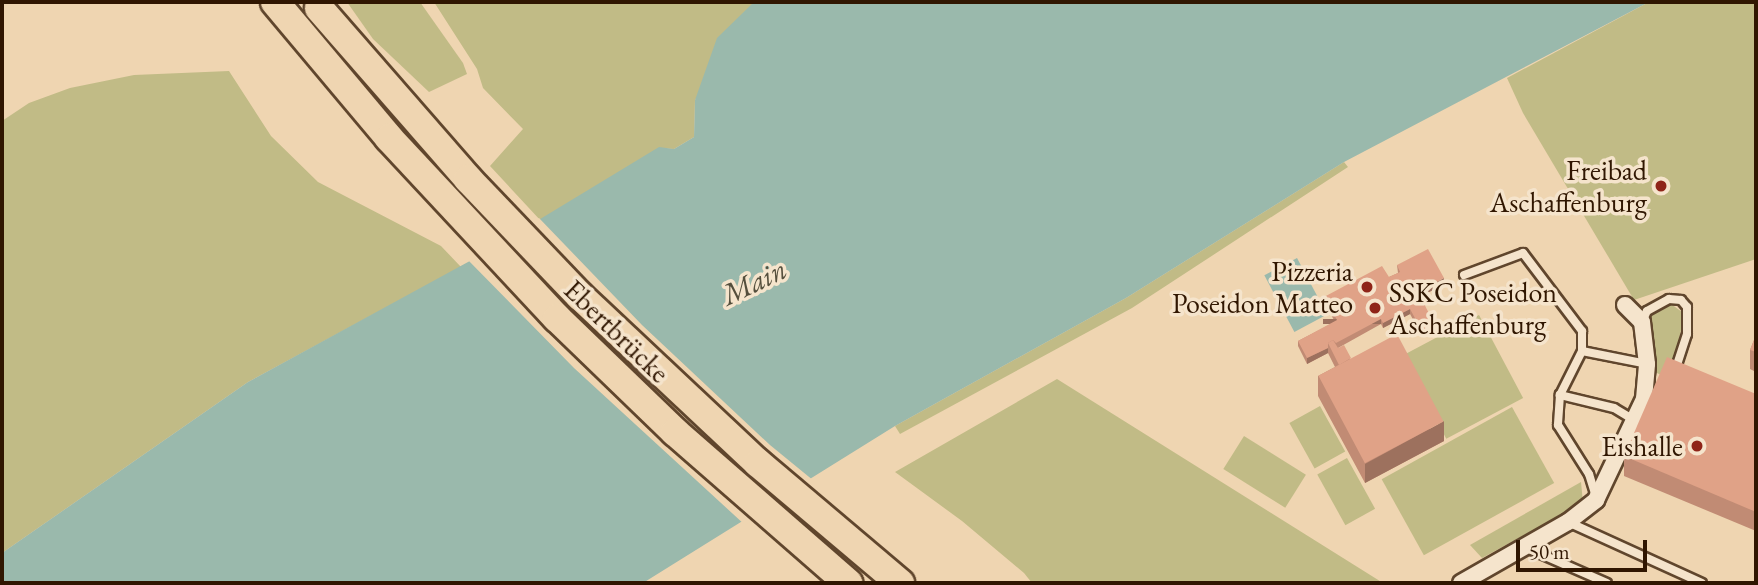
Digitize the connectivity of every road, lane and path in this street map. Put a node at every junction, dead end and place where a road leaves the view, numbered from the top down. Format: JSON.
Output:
{"nodes":[{"id":1,"x":275,"y":2,"type":"edge"},
{"id":2,"x":319,"y":8,"type":"dead end"},
{"id":3,"x":1464,"y":275,"type":"dead end"},
{"id":4,"x":1625,"y":305,"type":"dead end"},
{"id":5,"x":1642,"y":322,"type":"junction"},
{"id":6,"x":1582,"y":351,"type":"junction"},
{"id":7,"x":1647,"y":364,"type":"junction"},
{"id":8,"x":1674,"y":375,"type":"edge"},
{"id":9,"x":1560,"y":395,"type":"junction"},
{"id":10,"x":1634,"y":420,"type":"junction"},
{"id":11,"x":1596,"y":500,"type":"junction"},
{"id":12,"x":1568,"y":522,"type":"junction"},
{"id":13,"x":1523,"y":546,"type":"junction"},
{"id":14,"x":1471,"y":581,"type":"edge"},
{"id":15,"x":848,"y":583,"type":"edge"},
{"id":16,"x":900,"y":583,"type":"edge"},
{"id":17,"x":1607,"y":583,"type":"edge"},
{"id":18,"x":1702,"y":583,"type":"edge"}],
"edges":[{"from":1,"to":15,"type":"highway","name":"Ebertbrücke"},
{"from":2,"to":16,"type":"highway","name":"Ebertbrücke"},
{"from":3,"to":6,"type":"lane"},
{"from":4,"to":5,"type":"street"},
{"from":5,"to":7,"type":"street"},
{"from":5,"to":8,"type":"lane"},
{"from":6,"to":7,"type":"lane"},
{"from":6,"to":9,"type":"lane"},
{"from":7,"to":10,"type":"street"},
{"from":9,"to":10,"type":"lane"},
{"from":9,"to":11,"type":"lane"},
{"from":10,"to":11,"type":"street"},
{"from":11,"to":12,"type":"street"},
{"from":12,"to":13,"type":"street"},
{"from":12,"to":18,"type":"lane"},
{"from":13,"to":14,"type":"street"},
{"from":13,"to":17,"type":"lane"}]}
